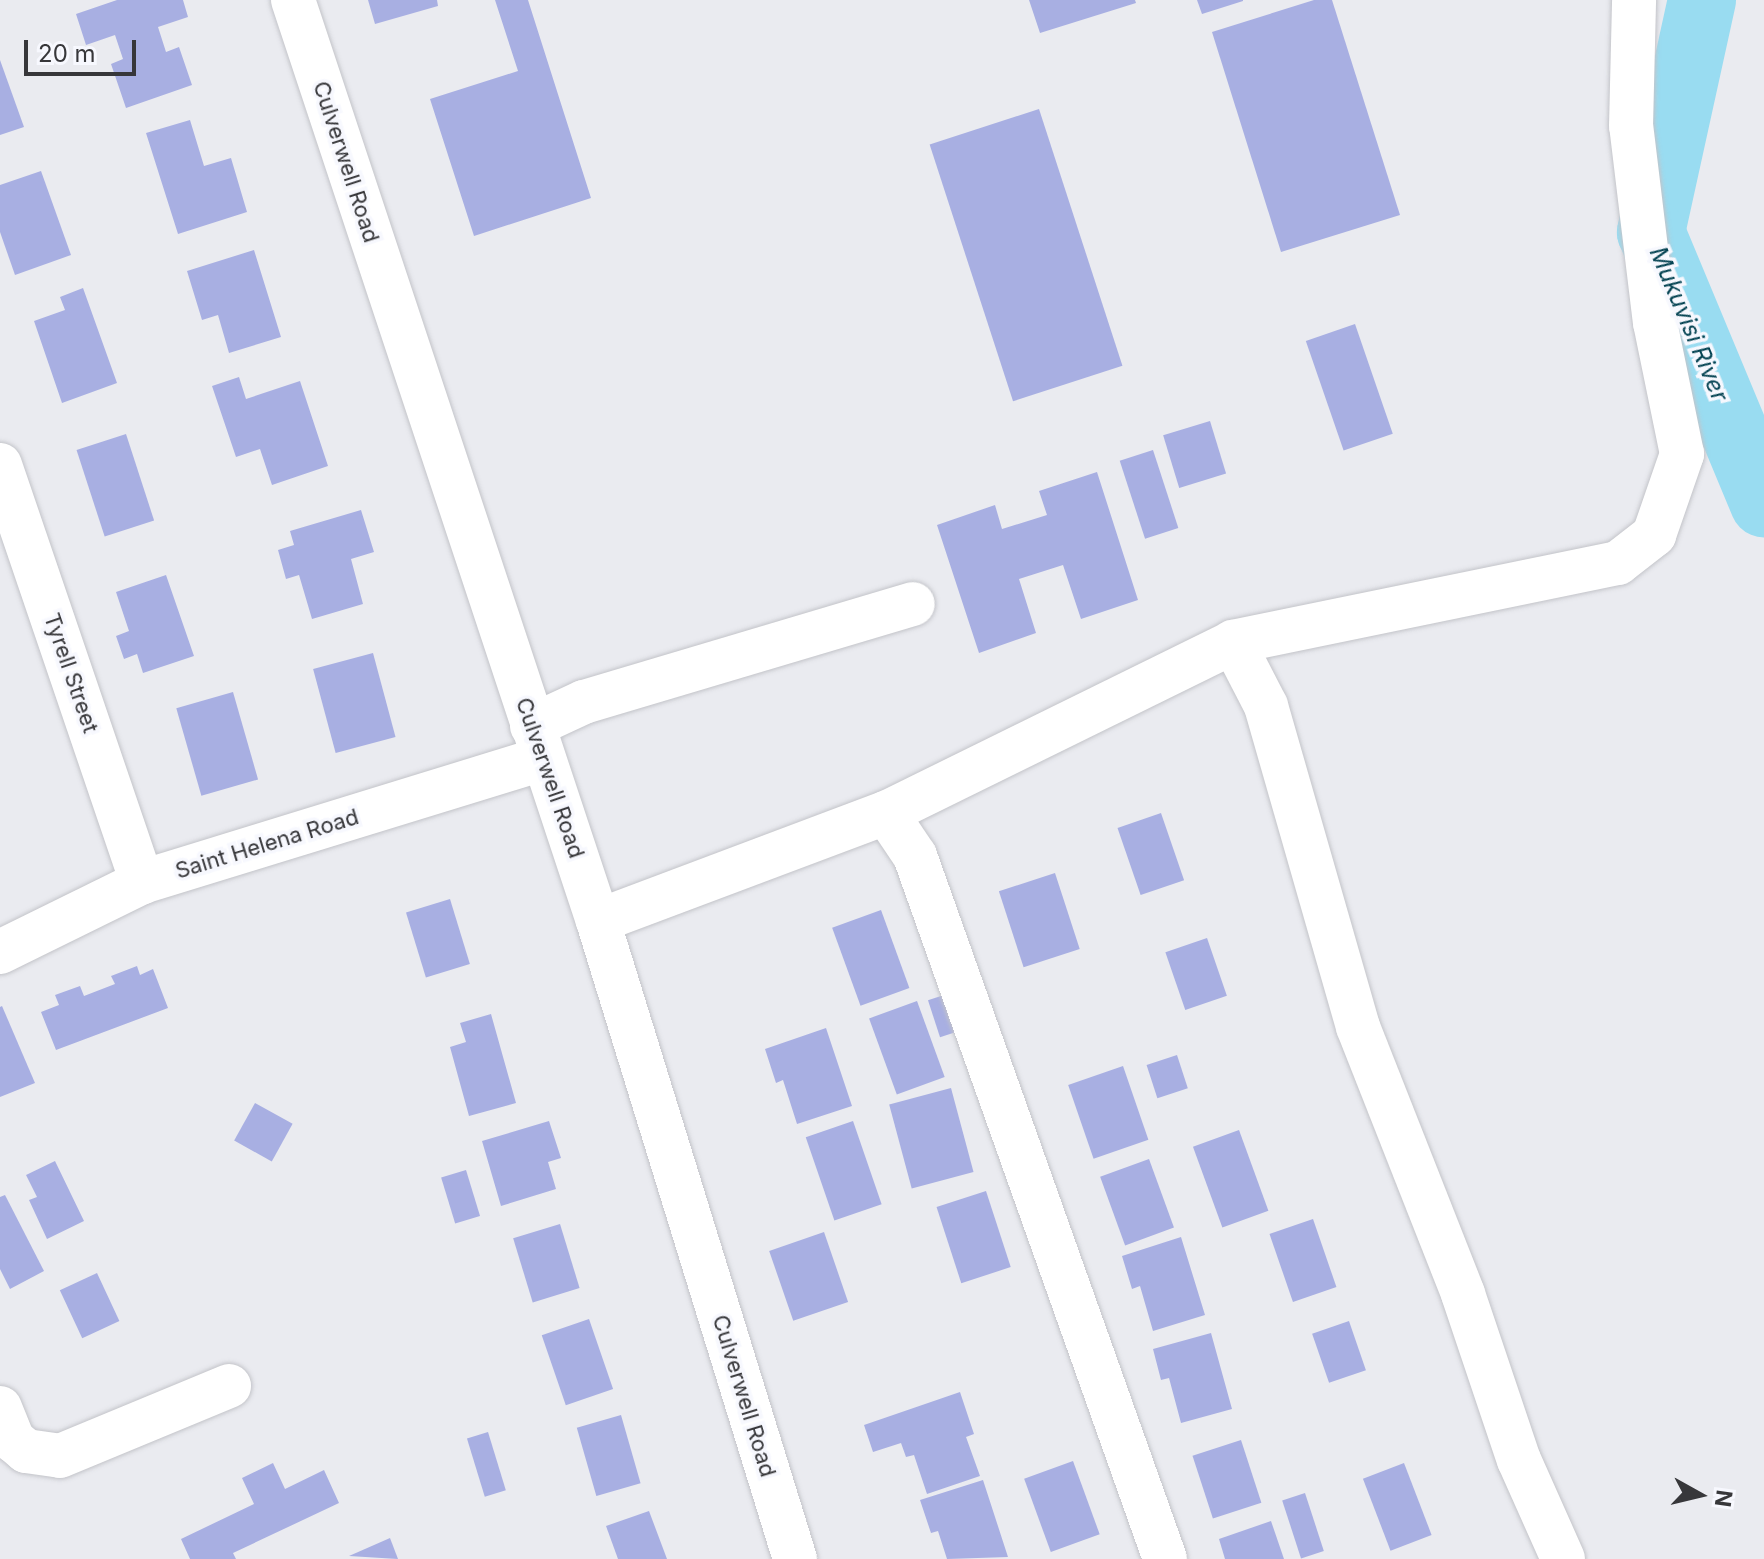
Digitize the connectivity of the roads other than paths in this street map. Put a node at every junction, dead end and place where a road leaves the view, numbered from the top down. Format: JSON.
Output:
{"nodes":[{"id":1,"x":293,"y":0,"type":"edge"},
{"id":2,"x":1634,"y":0,"type":"edge"},
{"id":3,"x":0,"y":465,"type":"edge"},
{"id":4,"x":913,"y":604,"type":"dead end"},
{"id":5,"x":1233,"y":642,"type":"junction"},
{"id":6,"x":537,"y":742,"type":"junction"},
{"id":7,"x":886,"y":813,"type":"junction"},
{"id":8,"x":142,"y":882,"type":"junction"},
{"id":9,"x":598,"y":921,"type":"junction"},
{"id":10,"x":0,"y":952,"type":"edge"},
{"id":11,"x":229,"y":1386,"type":"dead end"},
{"id":12,"x":0,"y":1408,"type":"edge"},
{"id":13,"x":1155,"y":1556,"type":"edge"},
{"id":14,"x":795,"y":1559,"type":"edge"},
{"id":15,"x":1563,"y":1559,"type":"edge"}],
"edges":[{"from":1,"to":6,"type":"street","name":"Culverwell Road"},
{"from":2,"to":5,"type":"street"},
{"from":3,"to":8,"type":"street","name":"Tyrell Street"},
{"from":4,"to":6,"type":"street","name":"Saint Helena Road"},
{"from":5,"to":7,"type":"street"},
{"from":5,"to":15,"type":"street"},
{"from":6,"to":8,"type":"street","name":"Saint Helena Road"},
{"from":6,"to":9,"type":"street","name":"Culverwell Road"},
{"from":7,"to":9,"type":"street"},
{"from":7,"to":13,"type":"street"},
{"from":8,"to":10,"type":"street","name":"Saint Helena Road"},
{"from":9,"to":14,"type":"street","name":"Culverwell Road"},
{"from":11,"to":12,"type":"street"}]}
